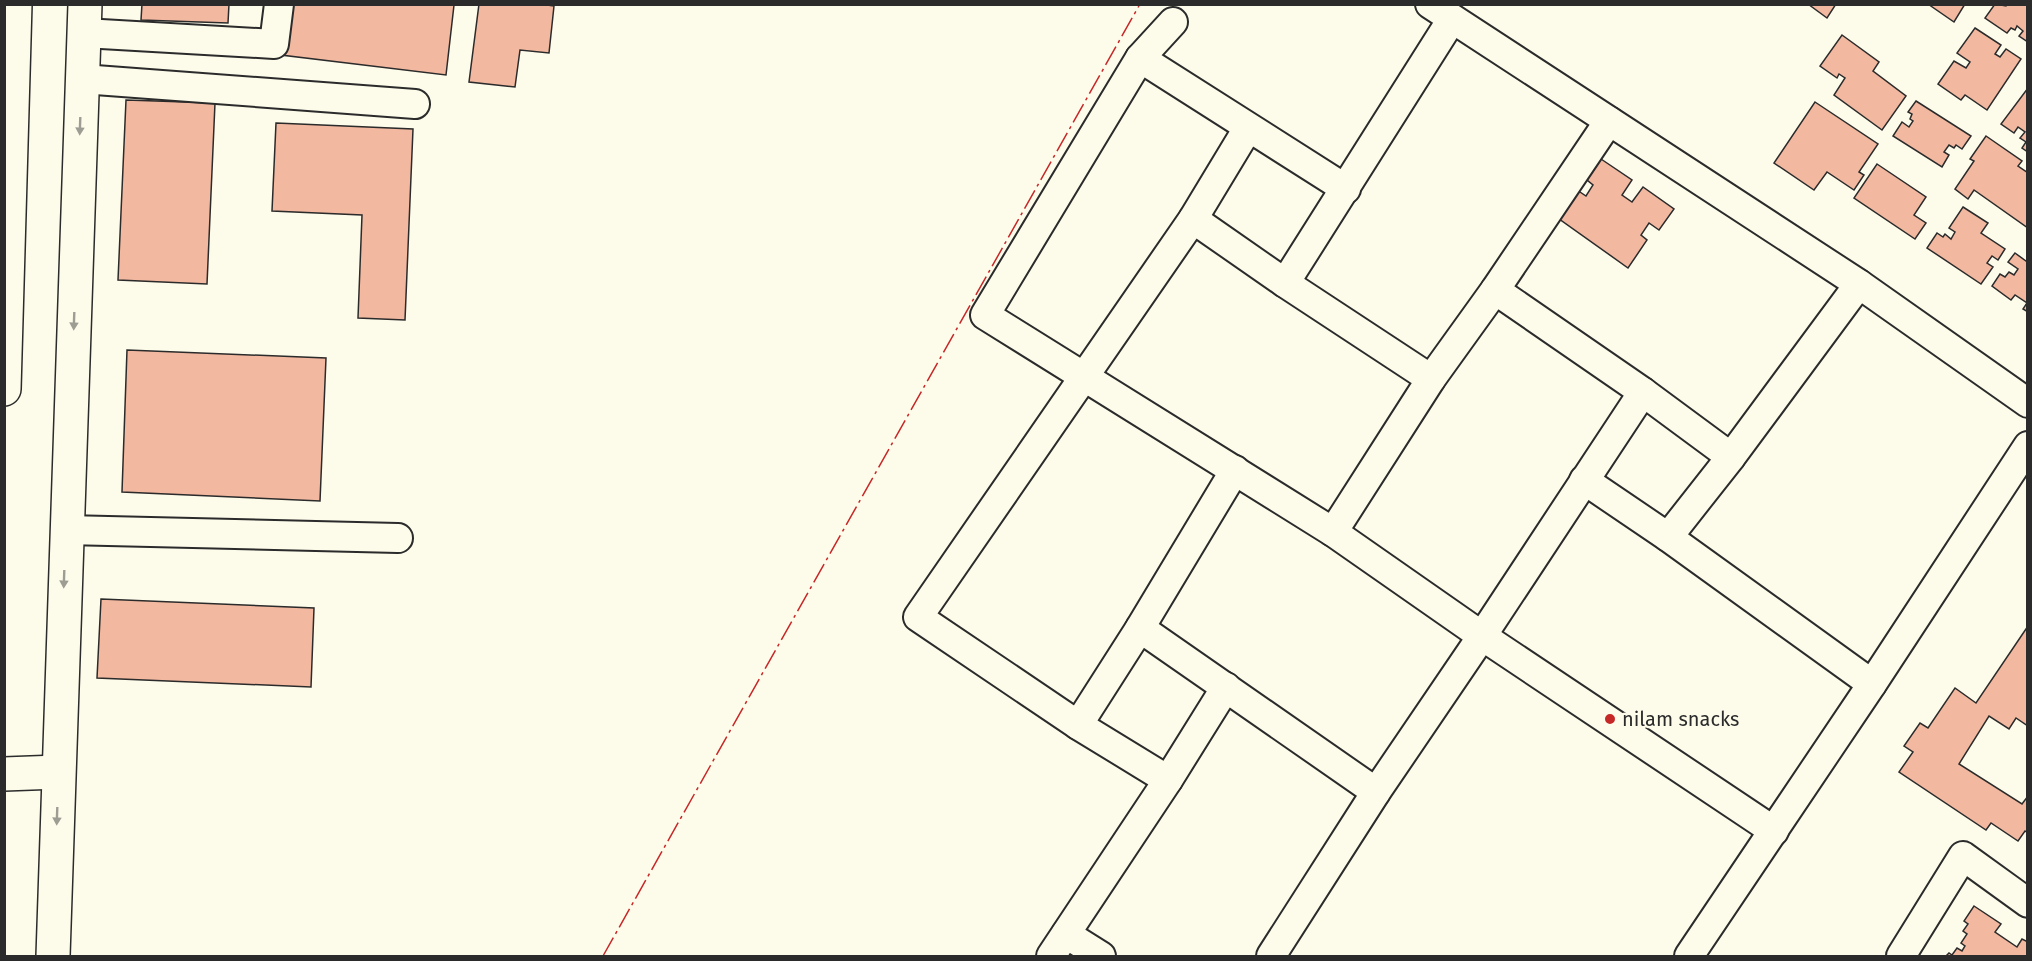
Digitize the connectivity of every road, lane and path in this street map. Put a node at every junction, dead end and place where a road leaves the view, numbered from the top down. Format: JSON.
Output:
{"nodes":[{"id":1,"x":15,"y":4,"type":"edge"},
{"id":2,"x":279,"y":4,"type":"edge"},
{"id":3,"x":1441,"y":12,"type":"edge"},
{"id":4,"x":84,"y":19,"type":"edge"},
{"id":5,"x":1173,"y":22,"type":"dead end"},
{"id":6,"x":1140,"y":58,"type":"junction"},
{"id":7,"x":82,"y":79,"type":"junction"},
{"id":8,"x":9,"y":98,"type":"edge"},
{"id":9,"x":415,"y":104,"type":"dead end"},
{"id":10,"x":1609,"y":121,"type":"junction"},
{"id":11,"x":1248,"y":128,"type":"junction"},
{"id":12,"x":1346,"y":189,"type":"junction"},
{"id":13,"x":1193,"y":219,"type":"junction"},
{"id":14,"x":1285,"y":283,"type":"junction"},
{"id":15,"x":1859,"y":284,"type":"junction"},
{"id":16,"x":1495,"y":290,"type":"junction"},
{"id":17,"x":6,"y":318,"type":"edge"},
{"id":18,"x":1084,"y":375,"type":"junction"},
{"id":19,"x":1431,"y":379,"type":"junction"},
{"id":20,"x":4,"y":389,"type":"edge"},
{"id":21,"x":1643,"y":392,"type":"junction"},
{"id":22,"x":2027,"y":403,"type":"edge"},
{"id":23,"x":2028,"y":446,"type":"edge"},
{"id":24,"x":1731,"y":457,"type":"junction"},
{"id":25,"x":1235,"y":470,"type":"junction"},
{"id":26,"x":1584,"y":480,"type":"junction"},
{"id":27,"x":66,"y":530,"type":"junction"},
{"id":28,"x":1333,"y":532,"type":"junction"},
{"id":29,"x":1668,"y":537,"type":"junction"},
{"id":30,"x":398,"y":538,"type":"dead end"},
{"id":31,"x":1140,"y":628,"type":"junction"},
{"id":32,"x":1482,"y":636,"type":"junction"},
{"id":33,"x":1872,"y":684,"type":"junction"},
{"id":34,"x":1226,"y":687,"type":"junction"},
{"id":35,"x":1078,"y":725,"type":"junction"},
{"id":36,"x":58,"y":772,"type":"junction"},
{"id":37,"x":4,"y":774,"type":"edge"},
{"id":38,"x":1168,"y":780,"type":"junction"},
{"id":39,"x":1376,"y":792,"type":"junction"},
{"id":40,"x":1774,"y":831,"type":"junction"},
{"id":41,"x":2028,"y":903,"type":"edge"},
{"id":42,"x":1058,"y":945,"type":"edge"},
{"id":43,"x":53,"y":957,"type":"edge"},
{"id":44,"x":1101,"y":957,"type":"edge"},
{"id":45,"x":1272,"y":957,"type":"edge"},
{"id":46,"x":1689,"y":957,"type":"edge"},
{"id":47,"x":1901,"y":957,"type":"edge"}],
"edges":[{"from":1,"to":8,"type":"street"},
{"from":2,"to":4,"type":"street"},
{"from":3,"to":10,"type":"street"},
{"from":3,"to":12,"type":"street"},
{"from":4,"to":7,"type":"street"},
{"from":5,"to":6,"type":"street"},
{"from":6,"to":11,"type":"street"},
{"from":6,"to":18,"type":"street"},
{"from":7,"to":9,"type":"street"},
{"from":7,"to":27,"type":"street","one_way":true},
{"from":8,"to":17,"type":"street"},
{"from":10,"to":15,"type":"street"},
{"from":10,"to":16,"type":"street"},
{"from":11,"to":12,"type":"street"},
{"from":11,"to":13,"type":"street"},
{"from":12,"to":14,"type":"street"},
{"from":13,"to":14,"type":"street"},
{"from":13,"to":18,"type":"street"},
{"from":14,"to":19,"type":"street"},
{"from":15,"to":22,"type":"street"},
{"from":15,"to":24,"type":"street"},
{"from":16,"to":19,"type":"street"},
{"from":16,"to":21,"type":"street"},
{"from":17,"to":20,"type":"street"},
{"from":18,"to":25,"type":"street"},
{"from":18,"to":35,"type":"street"},
{"from":19,"to":28,"type":"street"},
{"from":21,"to":24,"type":"street"},
{"from":21,"to":26,"type":"street"},
{"from":23,"to":33,"type":"street"},
{"from":24,"to":29,"type":"street"},
{"from":25,"to":28,"type":"street"},
{"from":25,"to":31,"type":"street"},
{"from":26,"to":29,"type":"street"},
{"from":26,"to":32,"type":"street"},
{"from":27,"to":30,"type":"street"},
{"from":27,"to":36,"type":"street","one_way":true},
{"from":28,"to":32,"type":"street"},
{"from":29,"to":33,"type":"street"},
{"from":31,"to":34,"type":"street"},
{"from":31,"to":35,"type":"street"},
{"from":32,"to":39,"type":"street"},
{"from":32,"to":40,"type":"street"},
{"from":33,"to":40,"type":"street"},
{"from":34,"to":38,"type":"street"},
{"from":34,"to":39,"type":"street"},
{"from":35,"to":38,"type":"street"},
{"from":36,"to":37,"type":"street"},
{"from":36,"to":43,"type":"street","one_way":true},
{"from":38,"to":42,"type":"street"},
{"from":39,"to":45,"type":"street"},
{"from":40,"to":46,"type":"street"},
{"from":41,"to":47,"type":"street"},
{"from":42,"to":44,"type":"street"}]}
